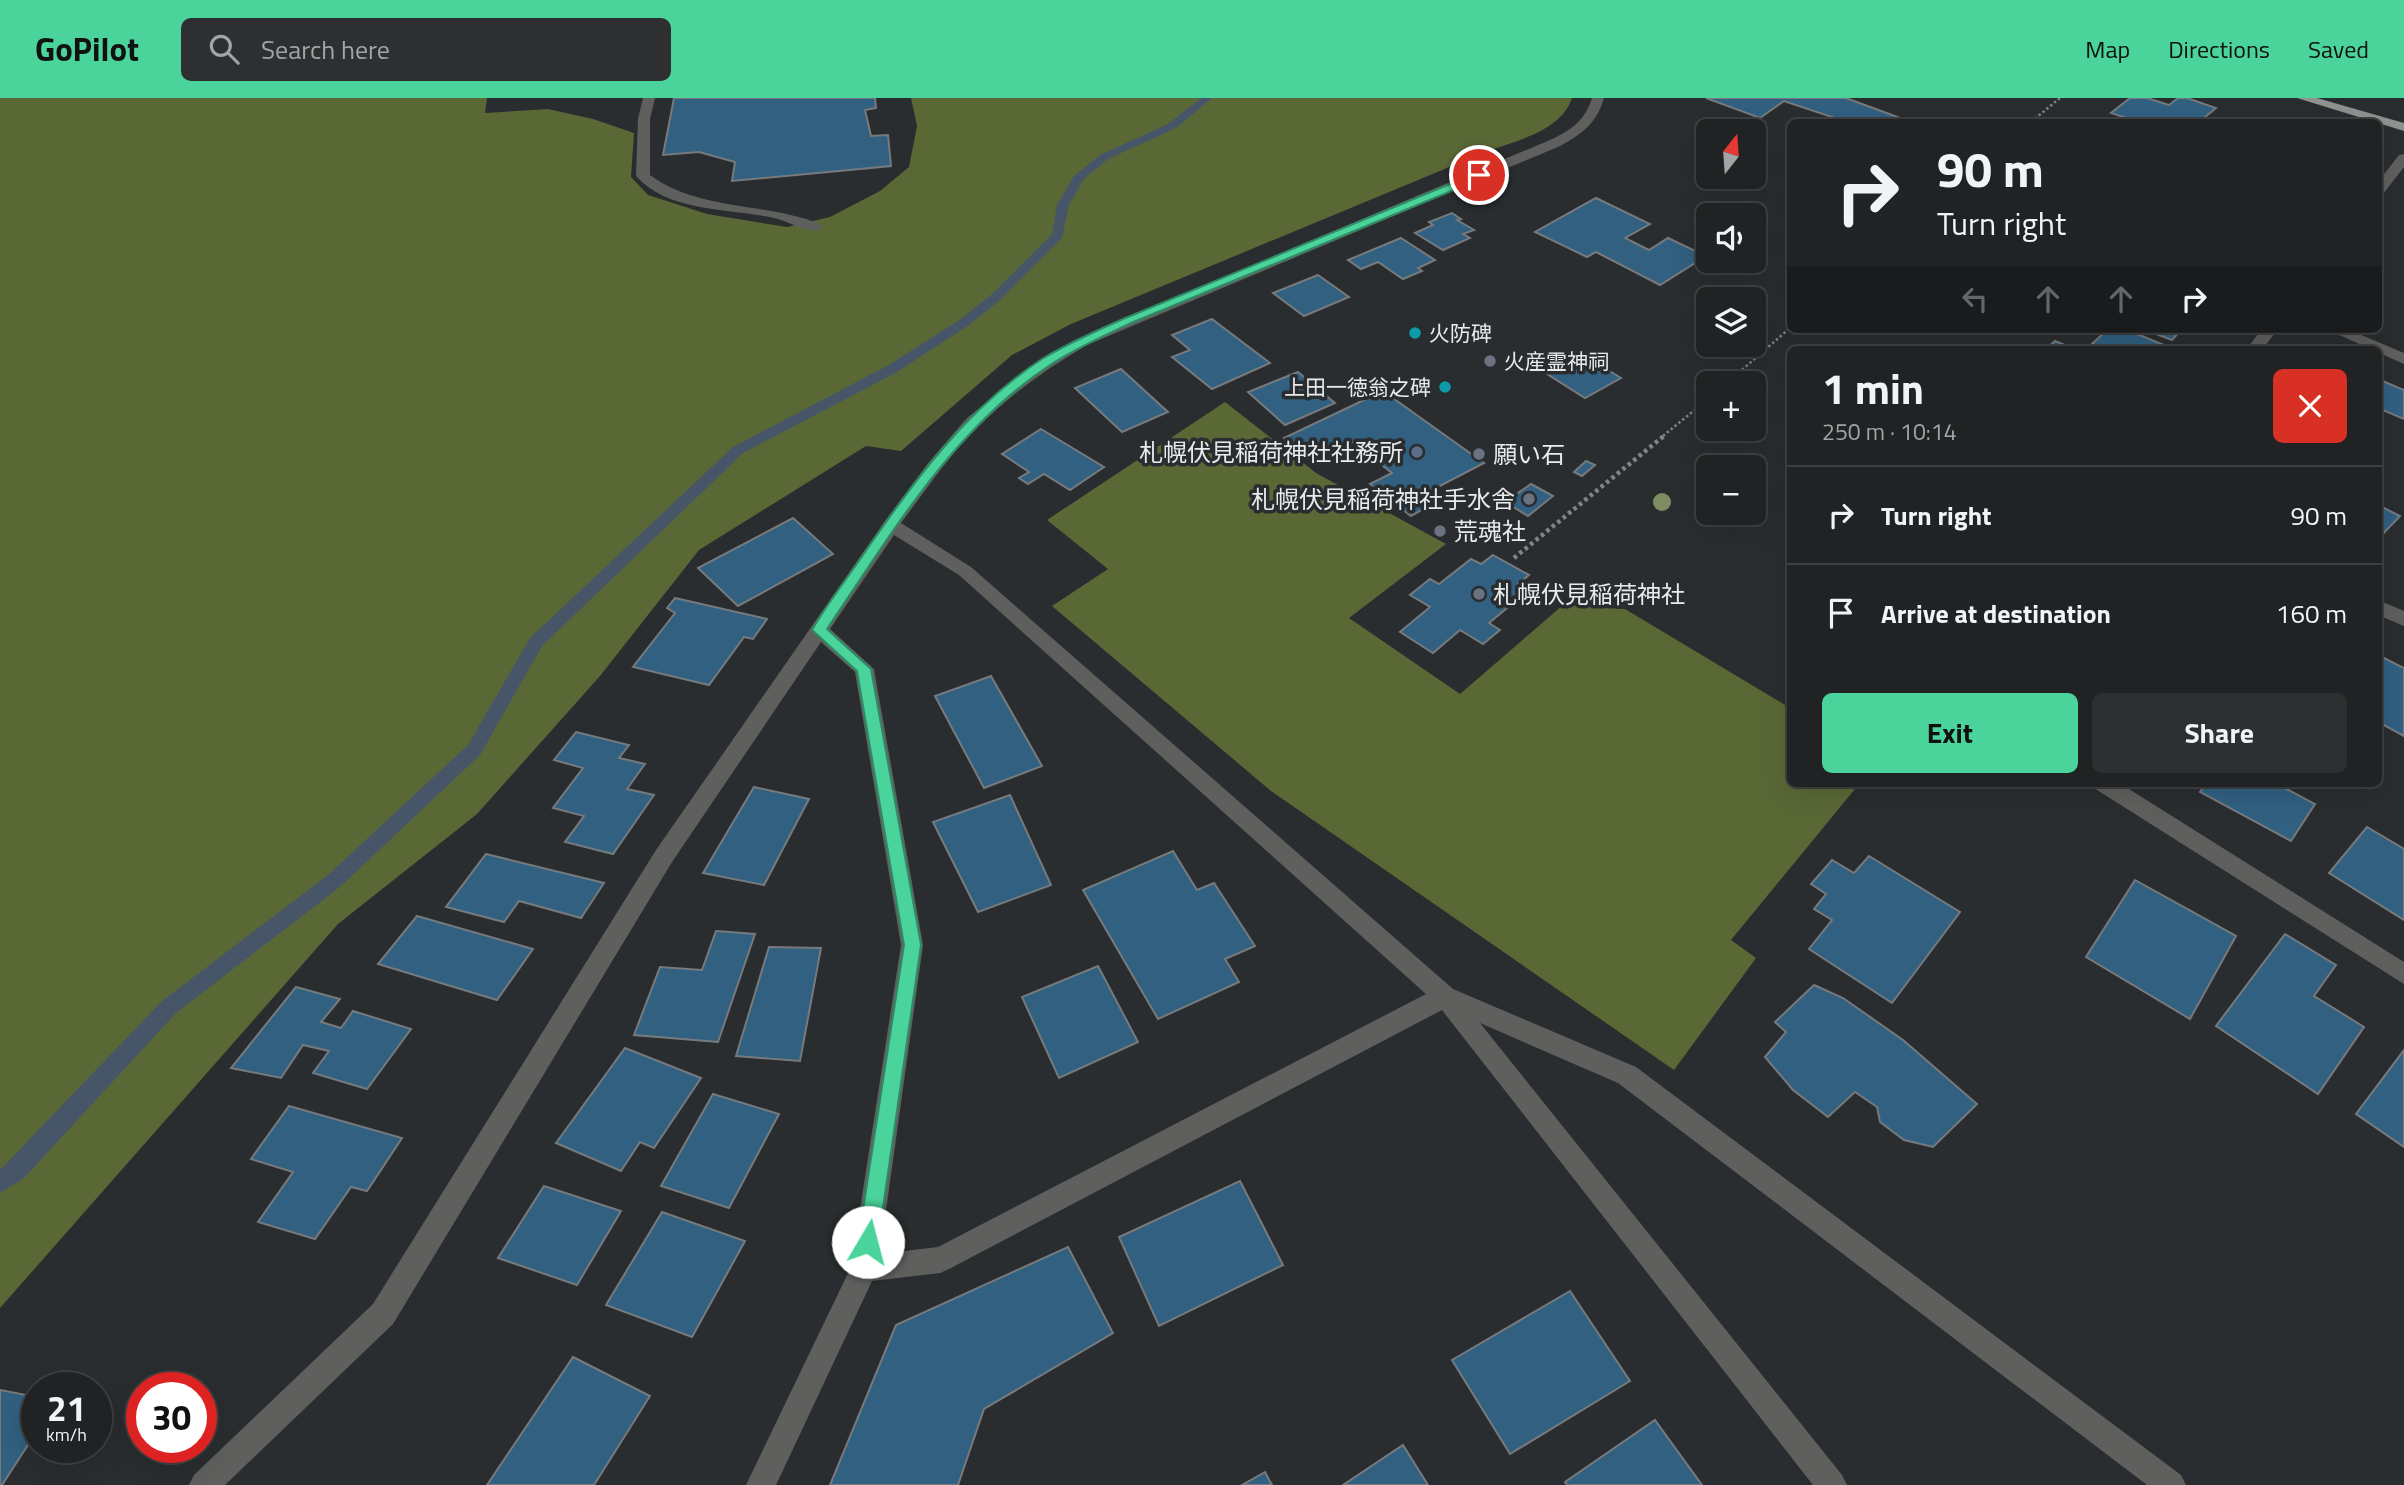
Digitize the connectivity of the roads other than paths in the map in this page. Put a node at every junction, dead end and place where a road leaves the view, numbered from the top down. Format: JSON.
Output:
{"nodes":[{"id":1,"x":649,"y":98,"type":"edge"},
{"id":2,"x":1598,"y":98,"type":"edge"},
{"id":3,"x":2303,"y":98,"type":"edge"},
{"id":4,"x":2376,"y":119,"type":"edge"},
{"id":5,"x":2382,"y":121,"type":"edge"},
{"id":6,"x":2404,"y":127,"type":"edge"},
{"id":7,"x":2404,"y":158,"type":"edge"},
{"id":8,"x":2382,"y":186,"type":"edge"},
{"id":9,"x":815,"y":228,"type":"dead end"},
{"id":10,"x":2343,"y":333,"type":"edge"},
{"id":11,"x":2374,"y":346,"type":"edge"},
{"id":12,"x":2382,"y":350,"type":"edge"},
{"id":13,"x":2404,"y":359,"type":"edge"},
{"id":14,"x":891,"y":525,"type":"junction"},
{"id":15,"x":2382,"y":609,"type":"edge"},
{"id":16,"x":2404,"y":619,"type":"edge"},
{"id":17,"x":819,"y":630,"type":"junction"},
{"id":18,"x":2109,"y":787,"type":"edge"},
{"id":19,"x":2404,"y":974,"type":"edge"},
{"id":20,"x":1444,"y":996,"type":"junction"},
{"id":21,"x":864,"y":1269,"type":"junction"},
{"id":22,"x":204,"y":1485,"type":"edge"},
{"id":23,"x":761,"y":1485,"type":"edge"},
{"id":24,"x":1832,"y":1485,"type":"edge"},
{"id":25,"x":2171,"y":1485,"type":"edge"}],
"edges":[{"from":1,"to":9,"type":"street"},
{"from":2,"to":14,"type":"street"},
{"from":3,"to":4,"type":"main road"},
{"from":5,"to":6,"type":"main road"},
{"from":7,"to":8,"type":"street"},
{"from":10,"to":11,"type":"street"},
{"from":12,"to":13,"type":"street"},
{"from":14,"to":17,"type":"street"},
{"from":14,"to":20,"type":"street"},
{"from":15,"to":16,"type":"street"},
{"from":17,"to":21,"type":"street"},
{"from":17,"to":22,"type":"street"},
{"from":18,"to":19,"type":"street"},
{"from":20,"to":21,"type":"street"},
{"from":20,"to":24,"type":"street"},
{"from":20,"to":25,"type":"street"},
{"from":21,"to":23,"type":"street"}]}
